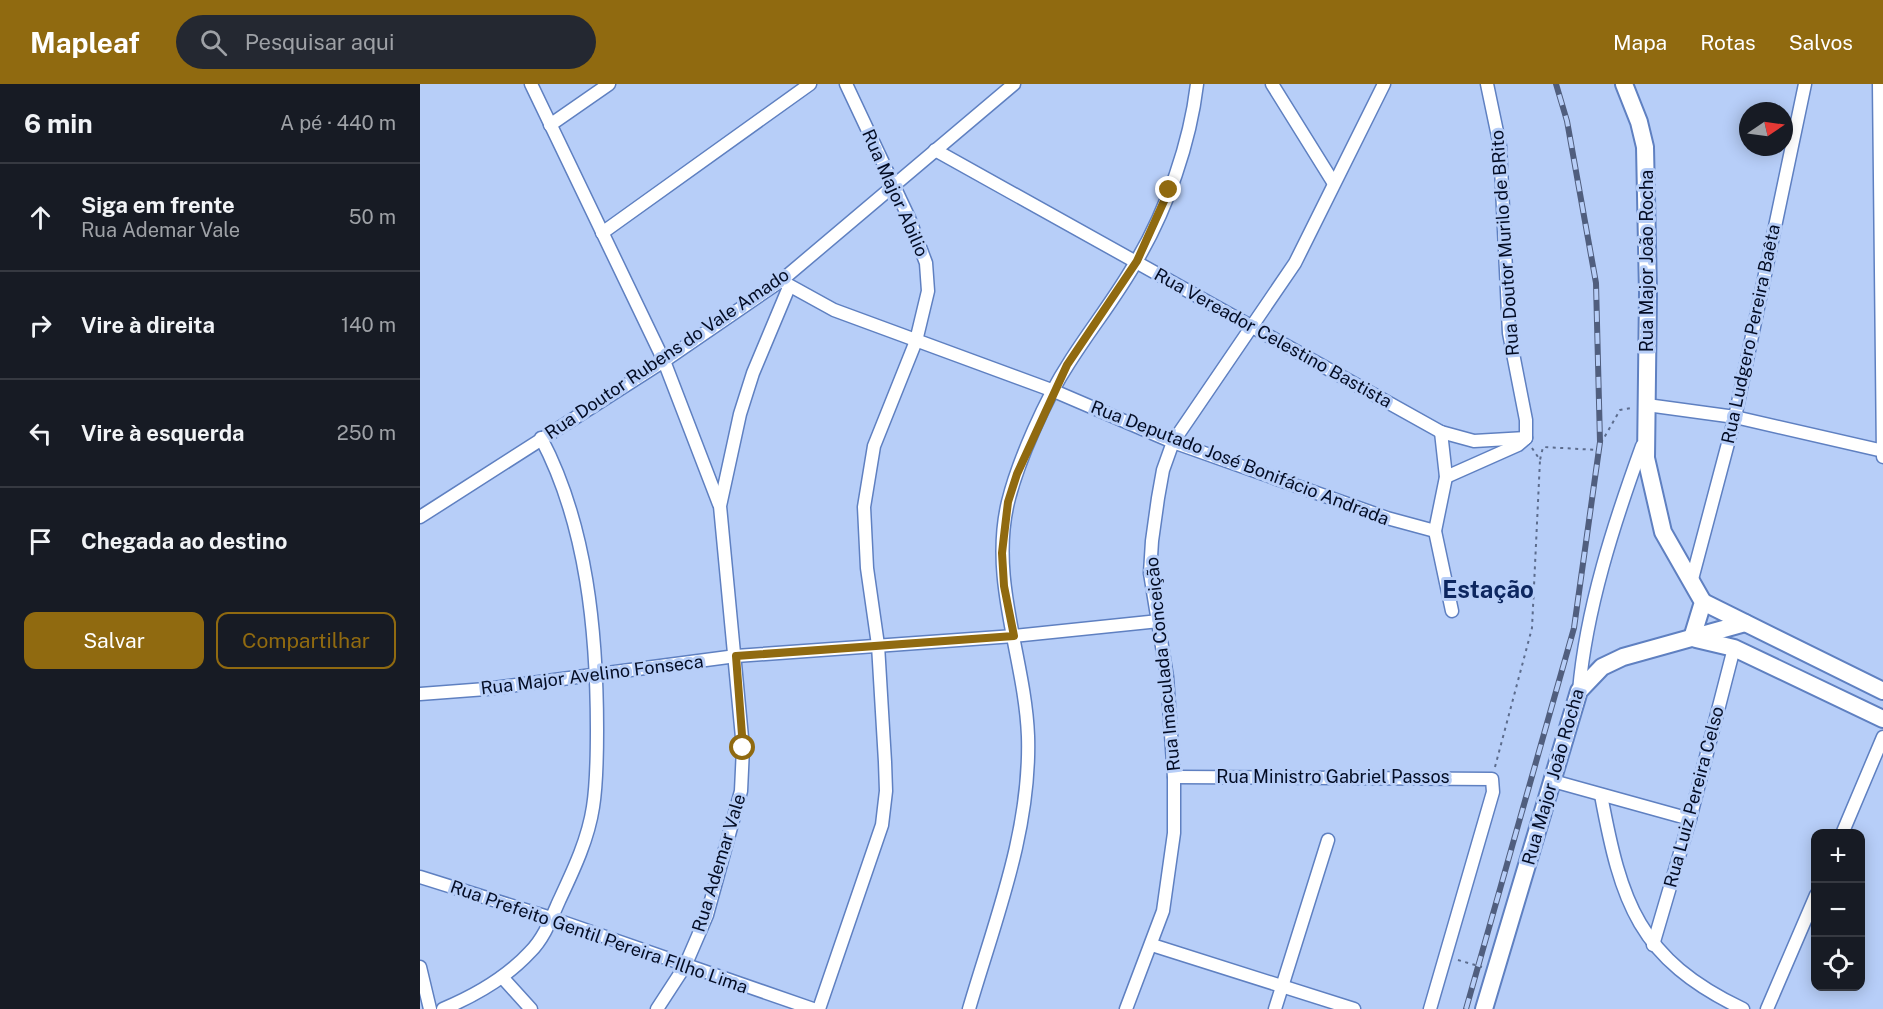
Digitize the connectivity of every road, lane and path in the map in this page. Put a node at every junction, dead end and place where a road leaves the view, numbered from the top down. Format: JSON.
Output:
{"nodes":[{"id":1,"x":531,"y":84,"type":"edge"},
{"id":2,"x":609,"y":84,"type":"edge"},
{"id":3,"x":810,"y":84,"type":"edge"},
{"id":4,"x":846,"y":84,"type":"edge"},
{"id":5,"x":1014,"y":84,"type":"edge"},
{"id":6,"x":1197,"y":84,"type":"edge"},
{"id":7,"x":1272,"y":84,"type":"edge"},
{"id":8,"x":1384,"y":84,"type":"edge"},
{"id":9,"x":1487,"y":84,"type":"edge"},
{"id":10,"x":1624,"y":84,"type":"edge"},
{"id":11,"x":1805,"y":84,"type":"edge"},
{"id":12,"x":1879,"y":84,"type":"edge"},
{"id":13,"x":550,"y":125,"type":"junction"},
{"id":14,"x":934,"y":150,"type":"junction"},
{"id":15,"x":1333,"y":182,"type":"junction"},
{"id":16,"x":894,"y":184,"type":"junction"},
{"id":17,"x":602,"y":233,"type":"junction"},
{"id":18,"x":1137,"y":261,"type":"junction"},
{"id":19,"x":786,"y":284,"type":"junction"},
{"id":20,"x":1251,"y":326,"type":"junction"},
{"id":21,"x":916,"y":341,"type":"junction"},
{"id":22,"x":663,"y":361,"type":"junction"},
{"id":23,"x":1054,"y":392,"type":"junction"},
{"id":24,"x":1647,"y":405,"type":"junction"},
{"id":25,"x":1735,"y":417,"type":"junction"},
{"id":26,"x":1441,"y":432,"type":"junction"},
{"id":27,"x":541,"y":438,"type":"junction"},
{"id":28,"x":1526,"y":438,"type":"junction"},
{"id":29,"x":1644,"y":441,"type":"junction"},
{"id":30,"x":1173,"y":442,"type":"junction"},
{"id":31,"x":1883,"y":451,"type":"edge"},
{"id":32,"x":1883,"y":458,"type":"edge"},
{"id":33,"x":1540,"y":460,"type":"junction"},
{"id":34,"x":1446,"y":477,"type":"junction"},
{"id":35,"x":720,"y":506,"type":"junction"},
{"id":36,"x":420,"y":517,"type":"edge"},
{"id":37,"x":1435,"y":531,"type":"junction"},
{"id":38,"x":1691,"y":583,"type":"junction"},
{"id":39,"x":1703,"y":602,"type":"junction"},
{"id":40,"x":1452,"y":611,"type":"dead end"},
{"id":41,"x":1159,"y":621,"type":"junction"},
{"id":42,"x":1745,"y":623,"type":"junction"},
{"id":43,"x":1722,"y":630,"type":"junction"},
{"id":44,"x":1014,"y":636,"type":"junction"},
{"id":45,"x":1692,"y":638,"type":"junction"},
{"id":46,"x":1784,"y":644,"type":"junction"},
{"id":47,"x":878,"y":645,"type":"junction"},
{"id":48,"x":1734,"y":648,"type":"junction"},
{"id":49,"x":736,"y":656,"type":"junction"},
{"id":50,"x":1774,"y":667,"type":"junction"},
{"id":51,"x":597,"y":675,"type":"junction"},
{"id":52,"x":1579,"y":691,"type":"junction"},
{"id":53,"x":1883,"y":691,"type":"edge"},
{"id":54,"x":420,"y":694,"type":"edge"},
{"id":55,"x":1883,"y":719,"type":"edge"},
{"id":56,"x":1883,"y":737,"type":"edge"},
{"id":57,"x":1174,"y":777,"type":"junction"},
{"id":58,"x":1492,"y":779,"type":"junction"},
{"id":59,"x":1553,"y":781,"type":"junction"},
{"id":60,"x":1601,"y":795,"type":"junction"},
{"id":61,"x":1690,"y":819,"type":"junction"},
{"id":62,"x":1844,"y":829,"type":"edge"},
{"id":63,"x":1328,"y":840,"type":"dead end"},
{"id":64,"x":420,"y":877,"type":"edge"},
{"id":65,"x":1811,"y":904,"type":"edge"},
{"id":66,"x":551,"y":918,"type":"junction"},
{"id":67,"x":1152,"y":945,"type":"junction"},
{"id":68,"x":1653,"y":945,"type":"junction"},
{"id":69,"x":1444,"y":956,"type":"junction"},
{"id":70,"x":685,"y":966,"type":"junction"},
{"id":71,"x":420,"y":967,"type":"edge"},
{"id":72,"x":1496,"y":972,"type":"junction"},
{"id":73,"x":502,"y":977,"type":"junction"},
{"id":74,"x":1283,"y":985,"type":"junction"},
{"id":75,"x":430,"y":1009,"type":"edge"},
{"id":76,"x":443,"y":1009,"type":"edge"},
{"id":77,"x":531,"y":1009,"type":"edge"},
{"id":78,"x":657,"y":1009,"type":"edge"},
{"id":79,"x":813,"y":1009,"type":"edge"},
{"id":80,"x":819,"y":1009,"type":"edge"},
{"id":81,"x":969,"y":1009,"type":"edge"},
{"id":82,"x":1126,"y":1009,"type":"edge"},
{"id":83,"x":1275,"y":1009,"type":"edge"},
{"id":84,"x":1354,"y":1009,"type":"edge"},
{"id":85,"x":1430,"y":1009,"type":"edge"},
{"id":86,"x":1484,"y":1009,"type":"edge"},
{"id":87,"x":1743,"y":1009,"type":"edge"},
{"id":88,"x":1767,"y":1009,"type":"edge"}],
"edges":[{"from":1,"to":13,"type":"street"},
{"from":2,"to":13,"type":"street"},
{"from":3,"to":17,"type":"street"},
{"from":4,"to":16,"type":"street","name":"Rua Major Abilio"},
{"from":5,"to":14,"type":"street","name":"Rua Doutor Rubens do Vale Amado"},
{"from":6,"to":18,"type":"street"},
{"from":7,"to":15,"type":"street"},
{"from":8,"to":15,"type":"street","name":"Rua Imaculada Conceição"},
{"from":9,"to":28,"type":"street","name":"Rua Doutor Murilo de BRito"},
{"from":10,"to":24,"type":"main road","name":"Rua Major João Rocha"},
{"from":11,"to":25,"type":"street","name":"Rua Ludgero Pereira Baêta"},
{"from":12,"to":31,"type":"street"},
{"from":13,"to":17,"type":"street"},
{"from":14,"to":16,"type":"street","name":"Rua Doutor Rubens do Vale Amado"},
{"from":14,"to":18,"type":"street","name":"Rua Vereador Celestino Bastista"},
{"from":15,"to":20,"type":"street","name":"Rua Imaculada Conceição"},
{"from":16,"to":19,"type":"street","name":"Rua Doutor Rubens do Vale Amado"},
{"from":16,"to":21,"type":"street","name":"Rua Major Abilio"},
{"from":17,"to":22,"type":"street"},
{"from":18,"to":20,"type":"street","name":"Rua Vereador Celestino Bastista"},
{"from":18,"to":23,"type":"street"},
{"from":19,"to":21,"type":"street","name":"Rua Deputado José Bonifácio Andrada"},
{"from":19,"to":22,"type":"street","name":"Rua Doutor Rubens do Vale Amado"},
{"from":19,"to":35,"type":"street","name":"Rua Ademar Vale"},
{"from":20,"to":26,"type":"street","name":"Rua Vereador Celestino Bastista"},
{"from":20,"to":30,"type":"street","name":"Rua Imaculada Conceição"},
{"from":21,"to":23,"type":"street","name":"Rua Deputado José Bonifácio Andrada"},
{"from":21,"to":47,"type":"street","name":"Rua Major Abilio"},
{"from":22,"to":27,"type":"street","name":"Rua Doutor Rubens do Vale Amado"},
{"from":22,"to":35,"type":"street"},
{"from":23,"to":30,"type":"street","name":"Rua Deputado José Bonifácio Andrada"},
{"from":23,"to":44,"type":"street"},
{"from":24,"to":25,"type":"street"},
{"from":24,"to":29,"type":"main road","name":"Rua Major João Rocha"},
{"from":24,"to":33,"type":"path"},
{"from":25,"to":31,"type":"street"},
{"from":25,"to":38,"type":"street","name":"Rua Ludgero Pereira Baêta"},
{"from":26,"to":28,"type":"street","name":"Rua Vereador Celestino Bastista"},
{"from":26,"to":34,"type":"street"},
{"from":27,"to":36,"type":"street","name":"Rua Doutor Rubens do Vale Amado"},
{"from":27,"to":51,"type":"street"},
{"from":28,"to":33,"type":"path"},
{"from":28,"to":34,"type":"street"},
{"from":29,"to":38,"type":"main road","name":"Rua Major João Rocha"},
{"from":29,"to":52,"type":"street","name":"Rua Major João Rocha"},
{"from":30,"to":37,"type":"street","name":"Rua Deputado José Bonifácio Andrada"},
{"from":30,"to":41,"type":"street","name":"Rua Imaculada Conceição"},
{"from":31,"to":32,"type":"street"},
{"from":33,"to":58,"type":"path"},
{"from":34,"to":37,"type":"street"},
{"from":35,"to":49,"type":"street","name":"Rua Ademar Vale"},
{"from":37,"to":40,"type":"street"},
{"from":38,"to":39,"type":"main road","name":"Rua Major João Rocha"},
{"from":39,"to":42,"type":"main road"},
{"from":39,"to":43,"type":"main road","name":"Rua Major João Rocha"},
{"from":39,"to":45,"type":"main road"},
{"from":41,"to":44,"type":"street","name":"Rua Major Avelino Fonseca"},
{"from":41,"to":57,"type":"street","name":"Rua Imaculada Conceição"},
{"from":42,"to":43,"type":"main road"},
{"from":42,"to":46,"type":"main road"},
{"from":43,"to":45,"type":"main road"},
{"from":43,"to":48,"type":"main road","name":"Rua Major João Rocha"},
{"from":44,"to":47,"type":"street","name":"Rua Major Avelino Fonseca"},
{"from":44,"to":81,"type":"street"},
{"from":45,"to":48,"type":"main road"},
{"from":45,"to":52,"type":"main road"},
{"from":46,"to":50,"type":"main road"},
{"from":46,"to":53,"type":"main road"},
{"from":47,"to":49,"type":"street","name":"Rua Major Avelino Fonseca"},
{"from":47,"to":80,"type":"street","name":"Rua Major Abilio"},
{"from":48,"to":50,"type":"main road"},
{"from":48,"to":61,"type":"street","name":"Rua Luiz Pereira Celso"},
{"from":49,"to":51,"type":"street","name":"Rua Major Avelino Fonseca"},
{"from":49,"to":70,"type":"street","name":"Rua Ademar Vale"},
{"from":50,"to":55,"type":"main road"},
{"from":51,"to":54,"type":"street","name":"Rua Major Avelino Fonseca"},
{"from":51,"to":66,"type":"street"},
{"from":52,"to":59,"type":"main road","name":"Rua Major João Rocha"},
{"from":56,"to":62,"type":"street"},
{"from":57,"to":58,"type":"street","name":"Rua Ministro Gabriel Passos"},
{"from":57,"to":67,"type":"street","name":"Rua Imaculada Conceição"},
{"from":58,"to":69,"type":"street"},
{"from":59,"to":60,"type":"street"},
{"from":59,"to":72,"type":"main road","name":"Rua Major João Rocha"},
{"from":60,"to":61,"type":"street"},
{"from":60,"to":68,"type":"street"},
{"from":61,"to":68,"type":"street","name":"Rua Luiz Pereira Celso"},
{"from":63,"to":74,"type":"street"},
{"from":64,"to":66,"type":"street","name":"Rua Prefeito Gentil Pereira FIlho Lima"},
{"from":65,"to":88,"type":"street"},
{"from":66,"to":70,"type":"street","name":"Rua Prefeito Gentil Pereira FIlho Lima"},
{"from":66,"to":73,"type":"street"},
{"from":67,"to":74,"type":"street"},
{"from":67,"to":82,"type":"street","name":"Rua Imaculada Conceição"},
{"from":68,"to":87,"type":"street"},
{"from":69,"to":72,"type":"path"},
{"from":69,"to":85,"type":"street"},
{"from":70,"to":78,"type":"street","name":"Rua Ademar Vale"},
{"from":70,"to":79,"type":"street","name":"Rua Prefeito Gentil Pereira FIlho Lima"},
{"from":71,"to":75,"type":"street"},
{"from":72,"to":86,"type":"main road","name":"Rua Major João Rocha"},
{"from":73,"to":76,"type":"street"},
{"from":73,"to":77,"type":"street"},
{"from":74,"to":83,"type":"street"},
{"from":74,"to":84,"type":"street"}]}
